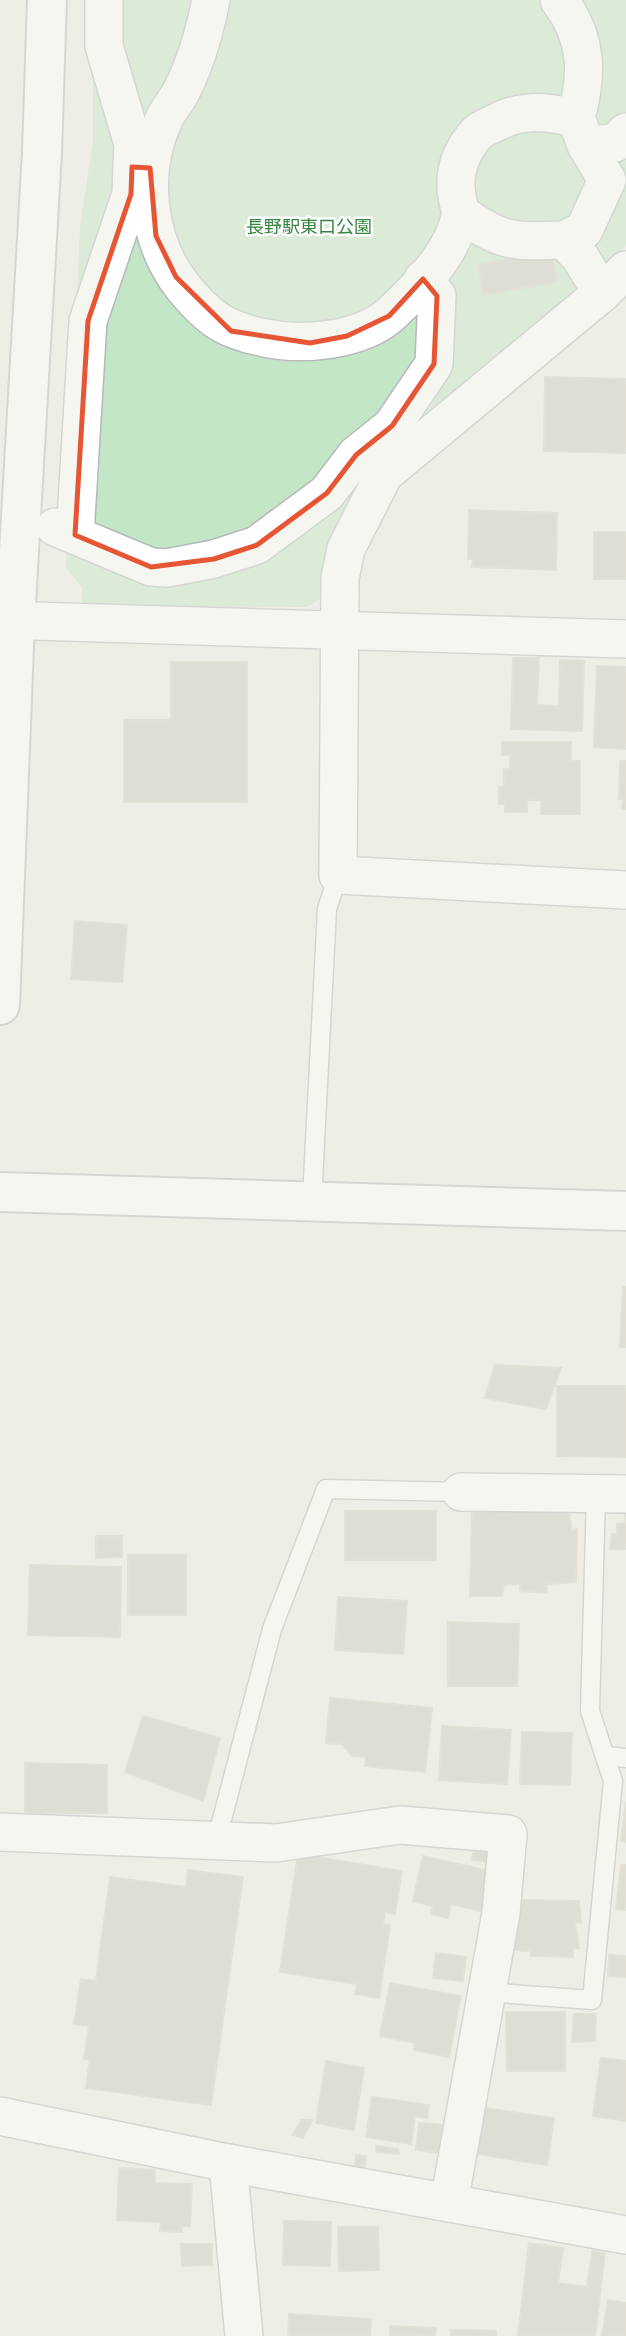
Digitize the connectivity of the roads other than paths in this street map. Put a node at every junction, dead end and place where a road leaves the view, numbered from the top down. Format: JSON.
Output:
{"nodes":[{"id":1,"x":47,"y":0,"type":"edge"},
{"id":2,"x":104,"y":0,"type":"edge"},
{"id":3,"x":211,"y":0,"type":"edge"},
{"id":4,"x":559,"y":0,"type":"edge"},
{"id":5,"x":581,"y":131,"type":"junction"},
{"id":6,"x":626,"y":132,"type":"edge"},
{"id":7,"x":141,"y":167,"type":"junction"},
{"id":8,"x":461,"y":213,"type":"junction"},
{"id":9,"x":564,"y":240,"type":"junction"},
{"id":10,"x":423,"y":279,"type":"junction"},
{"id":11,"x":614,"y":281,"type":"edge"},
{"id":12,"x":7,"y":620,"type":"edge"},
{"id":13,"x":342,"y":630,"type":"junction"},
{"id":14,"x":626,"y":639,"type":"edge"},
{"id":15,"x":338,"y":875,"type":"junction"},
{"id":16,"x":626,"y":890,"type":"edge"},
{"id":17,"x":0,"y":1005,"type":"edge"},
{"id":18,"x":0,"y":1192,"type":"edge"},
{"id":19,"x":312,"y":1200,"type":"junction"},
{"id":20,"x":626,"y":1211,"type":"edge"},
{"id":21,"x":461,"y":1492,"type":"joint"},
{"id":22,"x":611,"y":1494,"type":"edge"},
{"id":23,"x":607,"y":1756,"type":"junction"},
{"id":24,"x":626,"y":1758,"type":"edge"},
{"id":25,"x":0,"y":1832,"type":"edge"},
{"id":26,"x":216,"y":1842,"type":"junction"},
{"id":27,"x":486,"y":1992,"type":"junction"},
{"id":28,"x":0,"y":2116,"type":"edge"},
{"id":29,"x":228,"y":2163,"type":"junction"},
{"id":30,"x":449,"y":2203,"type":"junction"},
{"id":31,"x":626,"y":2235,"type":"edge"},
{"id":32,"x":244,"y":2336,"type":"edge"}],
"edges":[{"from":1,"to":12,"type":"street"},
{"from":2,"to":7,"type":"street"},
{"from":3,"to":7,"type":"street"},
{"from":4,"to":5,"type":"street"},
{"from":5,"to":6,"type":"street"},
{"from":5,"to":8,"type":"street"},
{"from":5,"to":9,"type":"street"},
{"from":7,"to":10,"type":"street"},
{"from":7,"to":10,"type":"street"},
{"from":8,"to":9,"type":"street"},
{"from":8,"to":10,"type":"street"},
{"from":9,"to":11,"type":"street"},
{"from":11,"to":13,"type":"street"},
{"from":12,"to":13,"type":"street"},
{"from":12,"to":17,"type":"street"},
{"from":13,"to":14,"type":"street"},
{"from":13,"to":15,"type":"street"},
{"from":15,"to":16,"type":"street"},
{"from":15,"to":19,"type":"lane"},
{"from":18,"to":19,"type":"street"},
{"from":19,"to":20,"type":"street"},
{"from":21,"to":22,"type":"street"},
{"from":21,"to":26,"type":"lane"},
{"from":22,"to":23,"type":"lane"},
{"from":23,"to":24,"type":"lane"},
{"from":23,"to":27,"type":"lane"},
{"from":25,"to":26,"type":"street"},
{"from":26,"to":27,"type":"street"},
{"from":27,"to":30,"type":"street"},
{"from":28,"to":29,"type":"street"},
{"from":29,"to":30,"type":"street"},
{"from":29,"to":32,"type":"street"},
{"from":30,"to":31,"type":"street"}]}
